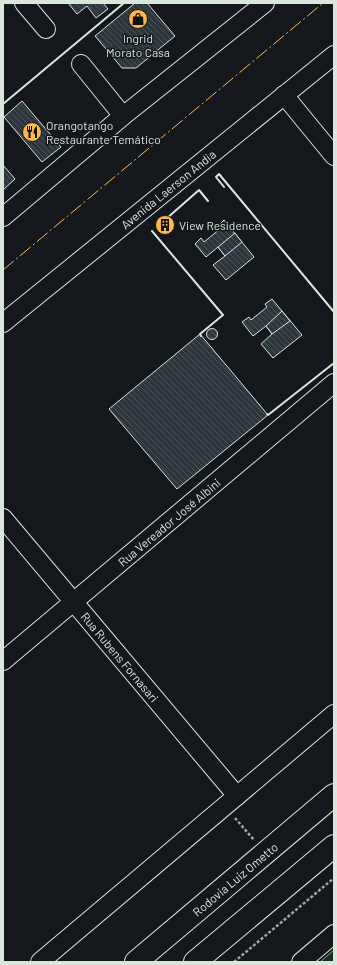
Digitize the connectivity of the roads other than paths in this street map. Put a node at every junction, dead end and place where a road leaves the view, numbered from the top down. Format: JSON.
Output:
{"nodes":[{"id":1,"x":24,"y":3,"type":"edge"},
{"id":2,"x":265,"y":3,"type":"edge"},
{"id":3,"x":46,"y":29,"type":"dead end"},
{"id":4,"x":334,"y":55,"type":"edge"},
{"id":5,"x":81,"y":64,"type":"dead end"},
{"id":6,"x":284,"y":95,"type":"junction"},
{"id":7,"x":123,"y":116,"type":"junction"},
{"id":8,"x":334,"y":156,"type":"edge"},
{"id":9,"x":3,"y":217,"type":"edge"},
{"id":10,"x":3,"y":323,"type":"edge"},
{"id":11,"x":334,"y":383,"type":"edge"},
{"id":12,"x":3,"y":518,"type":"edge"},
{"id":13,"x":74,"y":602,"type":"junction"},
{"id":14,"x":3,"y":661,"type":"edge"},
{"id":15,"x":334,"y":714,"type":"edge"},
{"id":16,"x":334,"y":795,"type":"edge"},
{"id":17,"x":231,"y":801,"type":"junction"},
{"id":18,"x":334,"y":846,"type":"edge"},
{"id":19,"x":334,"y":934,"type":"edge"},
{"id":20,"x":40,"y":962,"type":"edge"},
{"id":21,"x":136,"y":962,"type":"edge"},
{"id":22,"x":195,"y":962,"type":"edge"},
{"id":23,"x":301,"y":962,"type":"edge"}],
"edges":[{"from":1,"to":3,"type":"street"},
{"from":2,"to":7,"type":"street"},
{"from":4,"to":6,"type":"street","name":"Avenida Laerson Andia"},
{"from":5,"to":7,"type":"street"},
{"from":6,"to":8,"type":"street"},
{"from":6,"to":10,"type":"street","name":"Avenida Laerson Andia"},
{"from":7,"to":9,"type":"street"},
{"from":11,"to":13,"type":"street","name":"Rua Vereador José Albini"},
{"from":12,"to":13,"type":"street","name":"Rua Rubens Fornasari"},
{"from":13,"to":14,"type":"street","name":"Rua Vereador José Albini"},
{"from":13,"to":17,"type":"street","name":"Rua Rubens Fornasari"},
{"from":15,"to":17,"type":"street"},
{"from":16,"to":21,"type":"main road","name":"Rodovia Luiz Ometto"},
{"from":17,"to":20,"type":"street"},
{"from":18,"to":22,"type":"main road"},
{"from":19,"to":23,"type":"street"}]}
